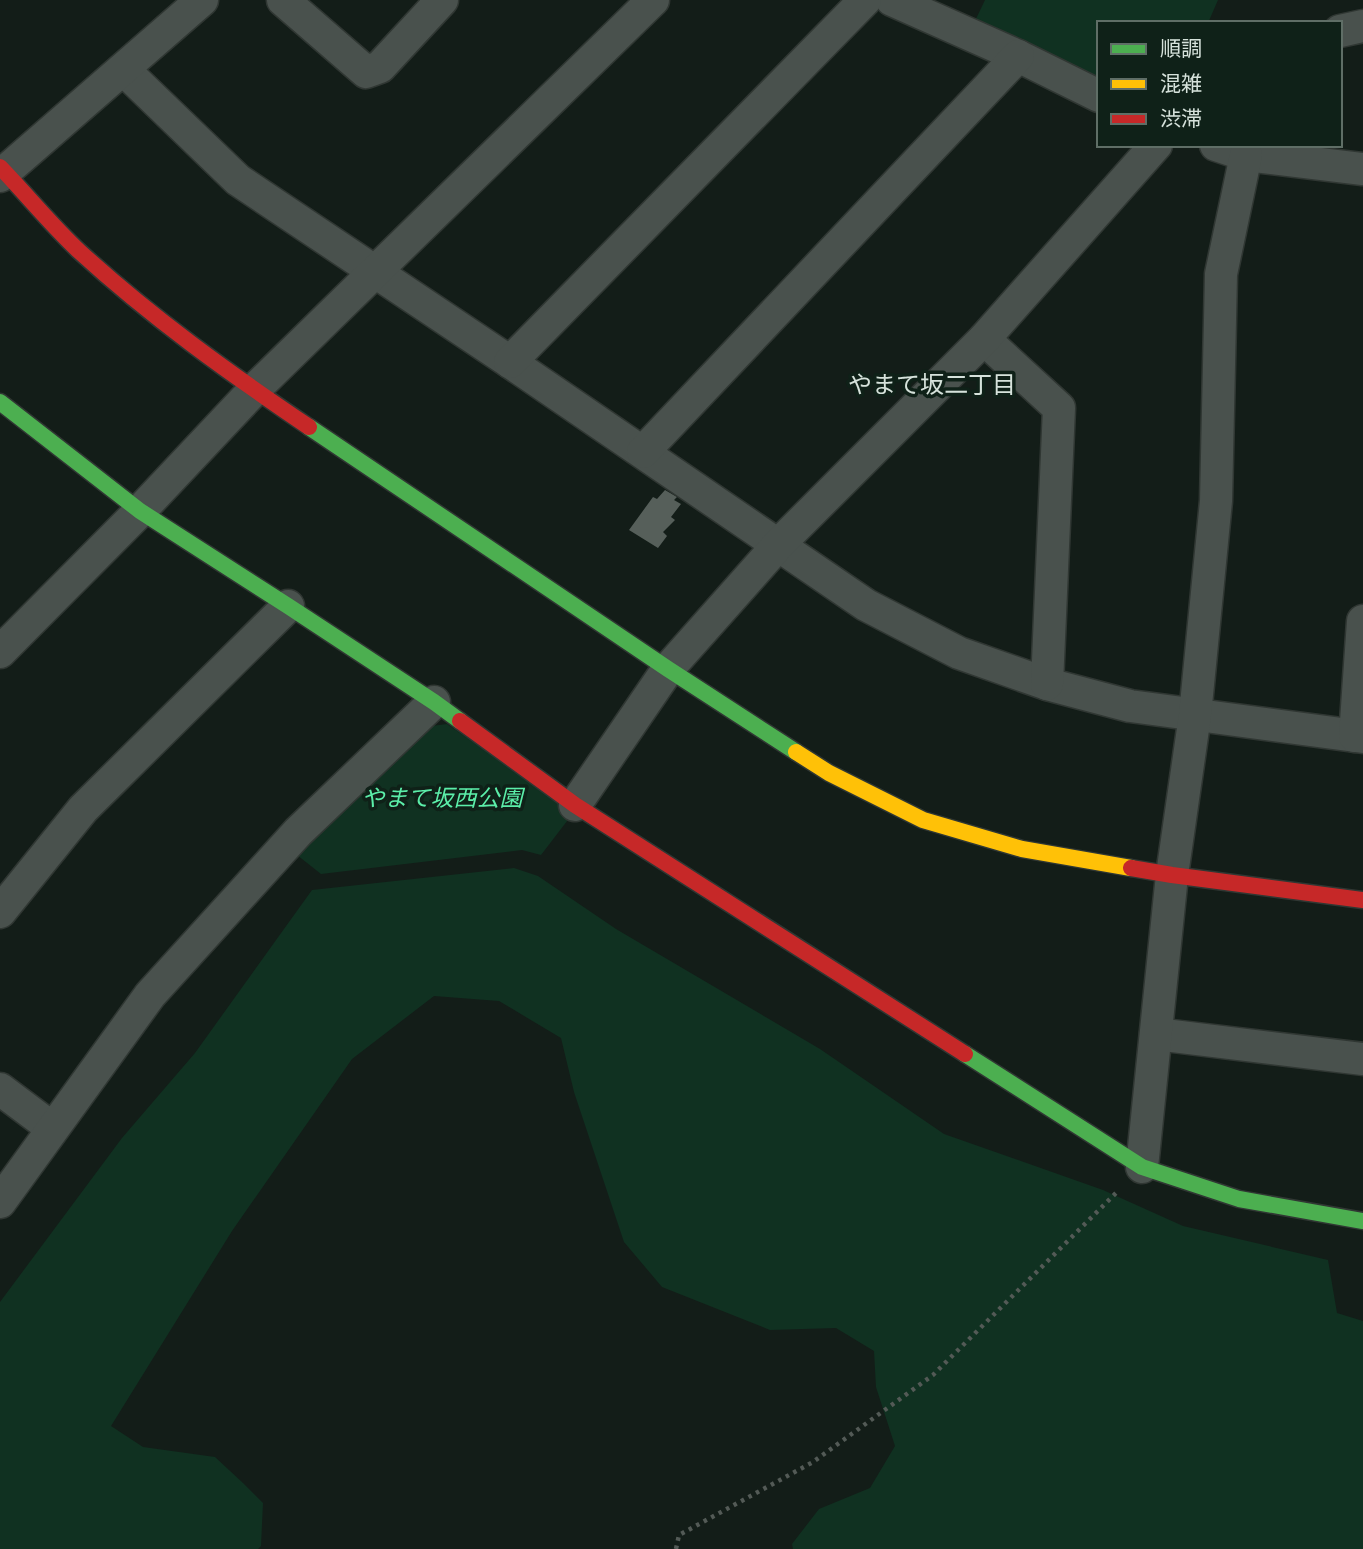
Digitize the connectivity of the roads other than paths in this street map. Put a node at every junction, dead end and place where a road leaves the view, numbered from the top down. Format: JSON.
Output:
{"nodes":[{"id":1,"x":202,"y":0,"type":"edge"},
{"id":2,"x":283,"y":0,"type":"edge"},
{"id":3,"x":442,"y":0,"type":"edge"},
{"id":4,"x":653,"y":0,"type":"edge"},
{"id":5,"x":865,"y":0,"type":"edge"},
{"id":6,"x":892,"y":0,"type":"edge"},
{"id":7,"x":1363,"y":26,"type":"edge"},
{"id":8,"x":1342,"y":30,"type":"edge"},
{"id":9,"x":1018,"y":56,"type":"junction"},
{"id":10,"x":124,"y":70,"type":"junction"},
{"id":11,"x":1097,"y":95,"type":"edge"},
{"id":12,"x":1154,"y":147,"type":"edge"},
{"id":13,"x":1231,"y":150,"type":"edge"},
{"id":14,"x":1363,"y":169,"type":"edge"},
{"id":15,"x":2,"y":172,"type":"edge"},
{"id":16,"x":374,"y":272,"type":"junction"},
{"id":17,"x":984,"y":339,"type":"junction"},
{"id":18,"x":510,"y":362,"type":"junction"},
{"id":19,"x":254,"y":390,"type":"junction"},
{"id":20,"x":0,"y":402,"type":"edge"},
{"id":21,"x":643,"y":452,"type":"junction"},
{"id":22,"x":140,"y":511,"type":"junction"},
{"id":23,"x":779,"y":544,"type":"junction"},
{"id":24,"x":288,"y":606,"type":"junction"},
{"id":25,"x":1363,"y":621,"type":"edge"},
{"id":26,"x":0,"y":652,"type":"edge"},
{"id":27,"x":668,"y":669,"type":"junction"},
{"id":28,"x":1046,"y":684,"type":"junction"},
{"id":29,"x":435,"y":702,"type":"junction"},
{"id":30,"x":1195,"y":715,"type":"junction"},
{"id":31,"x":1359,"y":737,"type":"edge"},
{"id":32,"x":575,"y":805,"type":"junction"},
{"id":33,"x":1172,"y":875,"type":"junction"},
{"id":34,"x":1363,"y":900,"type":"edge"},
{"id":35,"x":0,"y":912,"type":"edge"},
{"id":36,"x":1156,"y":1034,"type":"junction"},
{"id":37,"x":1363,"y":1059,"type":"edge"},
{"id":38,"x":0,"y":1090,"type":"edge"},
{"id":39,"x":52,"y":1128,"type":"junction"},
{"id":40,"x":1142,"y":1167,"type":"junction"},
{"id":41,"x":0,"y":1202,"type":"edge"},
{"id":42,"x":1363,"y":1221,"type":"edge"}],
"edges":[{"from":1,"to":10,"type":"street"},
{"from":2,"to":3,"type":"street"},
{"from":4,"to":16,"type":"street"},
{"from":5,"to":18,"type":"street"},
{"from":6,"to":9,"type":"street"},
{"from":7,"to":8,"type":"street"},
{"from":9,"to":11,"type":"street"},
{"from":9,"to":21,"type":"street"},
{"from":10,"to":15,"type":"street"},
{"from":10,"to":16,"type":"street"},
{"from":12,"to":17,"type":"street"},
{"from":13,"to":14,"type":"street"},
{"from":13,"to":30,"type":"street"},
{"from":15,"to":19,"type":"street"},
{"from":16,"to":18,"type":"street"},
{"from":16,"to":19,"type":"street"},
{"from":17,"to":23,"type":"street"},
{"from":17,"to":28,"type":"street"},
{"from":18,"to":21,"type":"street"},
{"from":19,"to":22,"type":"street"},
{"from":19,"to":27,"type":"street"},
{"from":20,"to":22,"type":"street"},
{"from":21,"to":23,"type":"street"},
{"from":22,"to":24,"type":"street"},
{"from":22,"to":26,"type":"street"},
{"from":23,"to":27,"type":"street"},
{"from":23,"to":28,"type":"street"},
{"from":24,"to":29,"type":"street"},
{"from":24,"to":35,"type":"street"},
{"from":25,"to":31,"type":"street"},
{"from":27,"to":32,"type":"street"},
{"from":27,"to":33,"type":"street"},
{"from":28,"to":30,"type":"street"},
{"from":29,"to":32,"type":"street"},
{"from":29,"to":39,"type":"street"},
{"from":30,"to":31,"type":"street"},
{"from":30,"to":33,"type":"street"},
{"from":32,"to":40,"type":"street"},
{"from":33,"to":34,"type":"street"},
{"from":33,"to":36,"type":"street"},
{"from":36,"to":37,"type":"street"},
{"from":36,"to":40,"type":"street"},
{"from":38,"to":39,"type":"street"},
{"from":39,"to":41,"type":"street"},
{"from":40,"to":42,"type":"street"}]}
